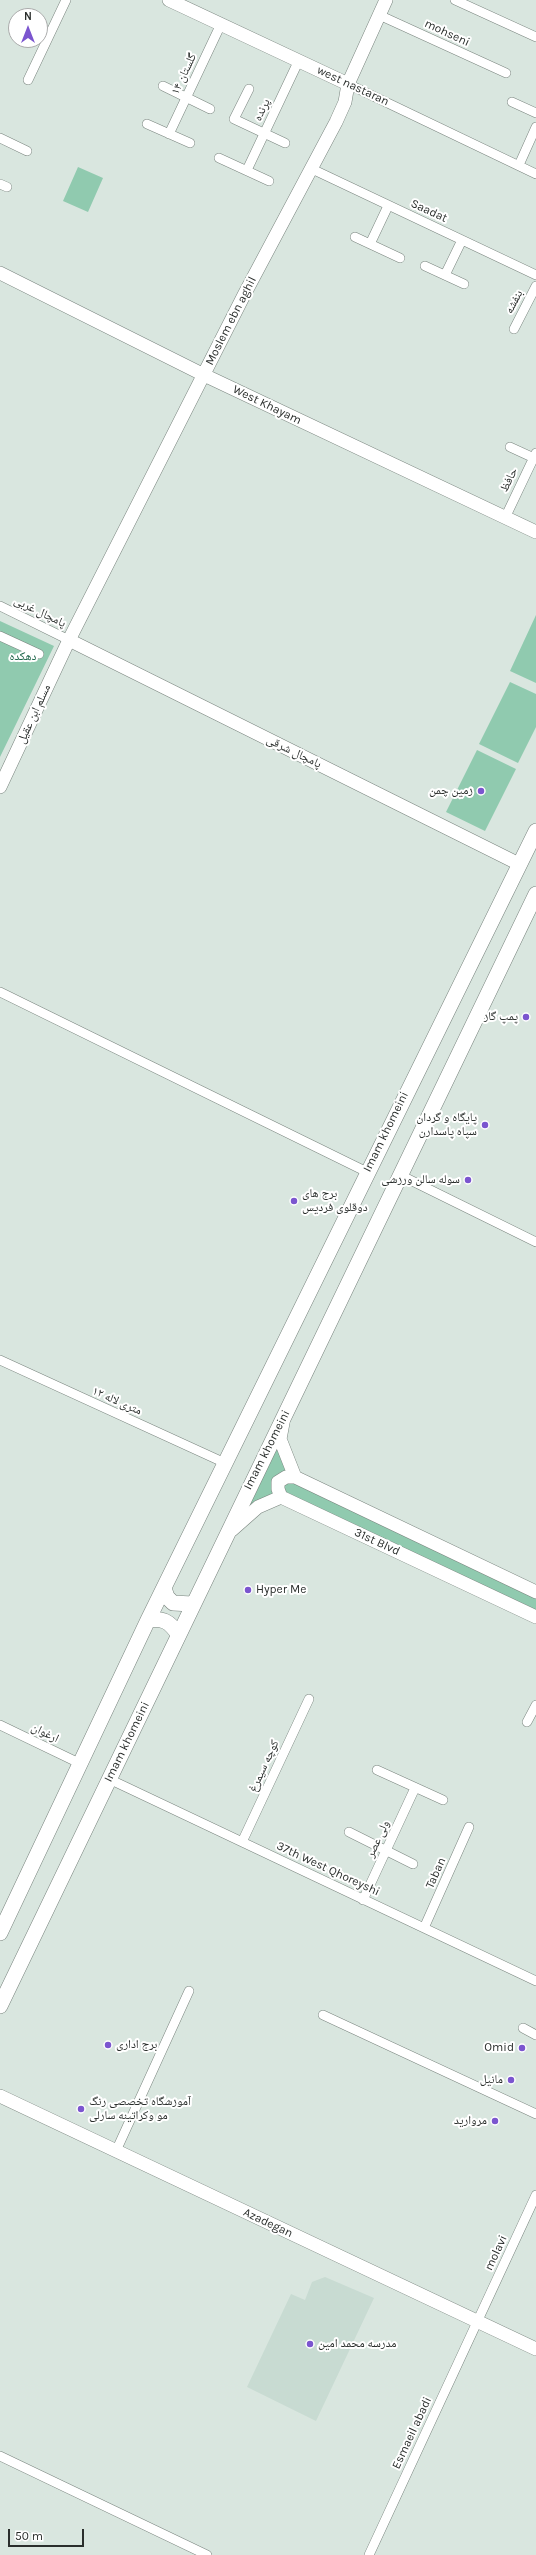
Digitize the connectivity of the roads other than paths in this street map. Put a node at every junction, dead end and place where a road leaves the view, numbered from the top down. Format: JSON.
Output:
{"nodes":[{"id":1,"x":66,"y":0,"type":"edge"},
{"id":2,"x":386,"y":0,"type":"edge"},
{"id":3,"x":455,"y":0,"type":"edge"},
{"id":4,"x":172,"y":1,"type":"edge"},
{"id":5,"x":379,"y":15,"type":"junction"},
{"id":6,"x":221,"y":24,"type":"junction"},
{"id":7,"x":536,"y":37,"type":"edge"},
{"id":8,"x":299,"y":60,"type":"junction"},
{"id":9,"x":506,"y":73,"type":"dead end"},
{"id":10,"x":28,"y":80,"type":"dead end"},
{"id":11,"x":348,"y":84,"type":"junction"},
{"id":12,"x":163,"y":86,"type":"dead end"},
{"id":13,"x":249,"y":89,"type":"dead end"},
{"id":14,"x":187,"y":97,"type":"junction"},
{"id":15,"x":512,"y":102,"type":"dead end"},
{"id":16,"x":210,"y":109,"type":"dead end"},
{"id":17,"x":536,"y":113,"type":"edge"},
{"id":18,"x":147,"y":124,"type":"dead end"},
{"id":19,"x":536,"y":127,"type":"edge"},
{"id":20,"x":265,"y":133,"type":"junction"},
{"id":21,"x":169,"y":134,"type":"junction"},
{"id":22,"x":1,"y":142,"type":"edge"},
{"id":23,"x":190,"y":143,"type":"dead end"},
{"id":24,"x":286,"y":143,"type":"dead end"},
{"id":25,"x":27,"y":151,"type":"dead end"},
{"id":26,"x":219,"y":158,"type":"dead end"},
{"id":27,"x":519,"y":165,"type":"junction"},
{"id":28,"x":312,"y":169,"type":"junction"},
{"id":29,"x":246,"y":170,"type":"junction"},
{"id":30,"x":536,"y":174,"type":"edge"},
{"id":31,"x":269,"y":181,"type":"dead end"},
{"id":32,"x":388,"y":206,"type":"junction"},
{"id":33,"x":355,"y":237,"type":"dead end"},
{"id":34,"x":462,"y":240,"type":"junction"},
{"id":35,"x":370,"y":244,"type":"junction"},
{"id":36,"x":400,"y":258,"type":"dead end"},
{"id":37,"x":424,"y":266,"type":"dead end"},
{"id":38,"x":0,"y":273,"type":"edge"},
{"id":39,"x":536,"y":274,"type":"edge"},
{"id":40,"x":445,"y":275,"type":"junction"},
{"id":41,"x":464,"y":284,"type":"dead end"},
{"id":42,"x":536,"y":286,"type":"edge"},
{"id":43,"x":514,"y":329,"type":"dead end"},
{"id":44,"x":204,"y":375,"type":"junction"},
{"id":45,"x":510,"y":447,"type":"dead end"},
{"id":46,"x":535,"y":456,"type":"edge"},
{"id":47,"x":504,"y":518,"type":"junction"},
{"id":48,"x":536,"y":532,"type":"edge"},
{"id":49,"x":0,"y":606,"type":"edge"},
{"id":50,"x":0,"y":636,"type":"edge"},
{"id":51,"x":69,"y":640,"type":"junction"},
{"id":52,"x":39,"y":654,"type":"dead end"},
{"id":53,"x":0,"y":787,"type":"edge"},
{"id":54,"x":536,"y":831,"type":"edge"},
{"id":55,"x":519,"y":864,"type":"junction"},
{"id":56,"x":536,"y":894,"type":"edge"},
{"id":57,"x":0,"y":992,"type":"edge"},
{"id":58,"x":367,"y":1172,"type":"junction"},
{"id":59,"x":400,"y":1175,"type":"junction"},
{"id":60,"x":536,"y":1242,"type":"edge"},
{"id":61,"x":0,"y":1360,"type":"edge"},
{"id":62,"x":284,"y":1416,"type":"junction"},
{"id":63,"x":225,"y":1463,"type":"junction"},
{"id":64,"x":295,"y":1477,"type":"junction"},
{"id":65,"x":282,"y":1497,"type":"junction"},
{"id":66,"x":225,"y":1537,"type":"junction"},
{"id":67,"x":164,"y":1588,"type":"junction"},
{"id":68,"x":536,"y":1592,"type":"edge"},
{"id":69,"x":192,"y":1604,"type":"junction"},
{"id":70,"x":536,"y":1617,"type":"edge"},
{"id":71,"x":148,"y":1620,"type":"junction"},
{"id":72,"x":178,"y":1634,"type":"junction"},
{"id":73,"x":309,"y":1700,"type":"dead end"},
{"id":74,"x":536,"y":1704,"type":"edge"},
{"id":75,"x":528,"y":1722,"type":"dead end"},
{"id":76,"x":0,"y":1725,"type":"edge"},
{"id":77,"x":80,"y":1763,"type":"junction"},
{"id":78,"x":377,"y":1770,"type":"dead end"},
{"id":79,"x":109,"y":1779,"type":"junction"},
{"id":80,"x":415,"y":1788,"type":"junction"},
{"id":81,"x":443,"y":1800,"type":"dead end"},
{"id":82,"x":469,"y":1827,"type":"dead end"},
{"id":83,"x":349,"y":1832,"type":"dead end"},
{"id":84,"x":242,"y":1842,"type":"junction"},
{"id":85,"x":386,"y":1850,"type":"junction"},
{"id":86,"x":413,"y":1864,"type":"dead end"},
{"id":87,"x":363,"y":1900,"type":"junction"},
{"id":88,"x":424,"y":1928,"type":"junction"},
{"id":89,"x":0,"y":1933,"type":"edge"},
{"id":90,"x":536,"y":1981,"type":"edge"},
{"id":91,"x":189,"y":1991,"type":"dead end"},
{"id":92,"x":0,"y":2006,"type":"edge"},
{"id":93,"x":323,"y":2015,"type":"dead end"},
{"id":94,"x":523,"y":2028,"type":"dead end"},
{"id":95,"x":536,"y":2035,"type":"edge"},
{"id":96,"x":0,"y":2096,"type":"edge"},
{"id":97,"x":536,"y":2114,"type":"edge"},
{"id":98,"x":116,"y":2151,"type":"junction"},
{"id":99,"x":536,"y":2195,"type":"edge"},
{"id":100,"x":478,"y":2321,"type":"junction"},
{"id":101,"x":536,"y":2349,"type":"edge"},
{"id":102,"x":0,"y":2456,"type":"edge"},
{"id":103,"x":207,"y":2555,"type":"edge"},
{"id":104,"x":368,"y":2555,"type":"edge"}],
"edges":[{"from":1,"to":10,"type":"street"},
{"from":2,"to":5,"type":"street","name":"Moslem ebn aghil"},
{"from":3,"to":7,"type":"street"},
{"from":4,"to":6,"type":"street","name":"west nastaran"},
{"from":5,"to":9,"type":"street","name":"mohseni"},
{"from":5,"to":11,"type":"street","name":"Moslem ebn aghil"},
{"from":6,"to":8,"type":"street","name":"west nastaran"},
{"from":6,"to":14,"type":"street","name":"گلستان ۱۴"},
{"from":8,"to":11,"type":"street","name":"west nastaran"},
{"from":8,"to":20,"type":"street","name":"پرنده"},
{"from":11,"to":27,"type":"street","name":"west nastaran"},
{"from":11,"to":28,"type":"street","name":"Moslem ebn aghil"},
{"from":12,"to":14,"type":"street"},
{"from":13,"to":20,"type":"street"},
{"from":14,"to":16,"type":"street"},
{"from":14,"to":21,"type":"street","name":"گلستان ۱۴"},
{"from":15,"to":17,"type":"street"},
{"from":18,"to":21,"type":"street"},
{"from":19,"to":27,"type":"street"},
{"from":20,"to":24,"type":"street"},
{"from":20,"to":29,"type":"street","name":"پرنده"},
{"from":21,"to":23,"type":"street"},
{"from":22,"to":25,"type":"street"},
{"from":26,"to":29,"type":"street"},
{"from":27,"to":30,"type":"street","name":"west nastaran"},
{"from":28,"to":32,"type":"street","name":"Saadat"},
{"from":28,"to":44,"type":"street","name":"Moslem ebn aghil"},
{"from":29,"to":31,"type":"street"},
{"from":32,"to":34,"type":"street","name":"Saadat"},
{"from":32,"to":35,"type":"street"},
{"from":33,"to":35,"type":"street"},
{"from":34,"to":39,"type":"street","name":"Saadat"},
{"from":34,"to":40,"type":"street"},
{"from":35,"to":36,"type":"street"},
{"from":37,"to":40,"type":"street"},
{"from":38,"to":44,"type":"street","name":"West Khayam"},
{"from":40,"to":41,"type":"street"},
{"from":42,"to":43,"type":"street","name":"بنفشه"},
{"from":44,"to":47,"type":"street","name":"West Khayam"},
{"from":44,"to":51,"type":"street","name":"Moslem ebn aghil"},
{"from":45,"to":46,"type":"street"},
{"from":46,"to":47,"type":"street","name":"حافظ"},
{"from":47,"to":48,"type":"street","name":"West Khayam"},
{"from":49,"to":51,"type":"street","name":"پامچال غربی"},
{"from":50,"to":52,"type":"street"},
{"from":51,"to":53,"type":"street","name":"مسلم ابن عقیل"},
{"from":51,"to":55,"type":"street","name":"پامچال شرقی"},
{"from":54,"to":55,"type":"main road","name":"Imam khomeini"},
{"from":55,"to":58,"type":"main road","name":"Imam khomeini"},
{"from":56,"to":59,"type":"main road","name":"Imam khomeini"},
{"from":57,"to":58,"type":"street"},
{"from":58,"to":63,"type":"main road","name":"Imam khomeini"},
{"from":59,"to":60,"type":"street"},
{"from":59,"to":62,"type":"main road","name":"Imam khomeini"},
{"from":61,"to":63,"type":"street","name":"۱۲ متری لاله"},
{"from":62,"to":64,"type":"street"},
{"from":62,"to":66,"type":"main road","name":"Imam khomeini"},
{"from":63,"to":67,"type":"main road","name":"Imam khomeini"},
{"from":64,"to":65,"type":"street"},
{"from":64,"to":68,"type":"street","name":"31st Blvd"},
{"from":65,"to":66,"type":"street"},
{"from":65,"to":70,"type":"street","name":"31st Blvd"},
{"from":66,"to":69,"type":"main road","name":"Imam khomeini"},
{"from":67,"to":69,"type":"main road"},
{"from":67,"to":71,"type":"main road","name":"Imam khomeini"},
{"from":69,"to":72,"type":"main road","name":"Imam khomeini"},
{"from":71,"to":72,"type":"main road"},
{"from":71,"to":77,"type":"main road","name":"Imam khomeini"},
{"from":72,"to":79,"type":"main road","name":"Imam khomeini"},
{"from":73,"to":84,"type":"street","name":"کوچه سیمرغ"},
{"from":74,"to":75,"type":"street"},
{"from":76,"to":77,"type":"street","name":"ارغوان"},
{"from":77,"to":89,"type":"main road","name":"Imam khomeini"},
{"from":78,"to":80,"type":"street"},
{"from":79,"to":84,"type":"street","name":"37th West Qhoreyshi"},
{"from":79,"to":92,"type":"main road","name":"Imam khomeini"},
{"from":80,"to":81,"type":"street"},
{"from":80,"to":85,"type":"street","name":"ولی عصر"},
{"from":82,"to":88,"type":"street","name":"Taban"},
{"from":83,"to":85,"type":"street"},
{"from":84,"to":87,"type":"street","name":"37th West Qhoreyshi"},
{"from":85,"to":86,"type":"street"},
{"from":85,"to":87,"type":"street","name":"ولی عصر"},
{"from":87,"to":88,"type":"street","name":"37th West Qhoreyshi"},
{"from":88,"to":90,"type":"street","name":"37th West Qhoreyshi"},
{"from":91,"to":98,"type":"street"},
{"from":93,"to":97,"type":"street"},
{"from":94,"to":95,"type":"street"},
{"from":96,"to":98,"type":"street","name":"Azadegan"},
{"from":98,"to":100,"type":"street","name":"Azadegan"},
{"from":99,"to":100,"type":"street","name":"molavi"},
{"from":100,"to":101,"type":"street","name":"Azadegan"},
{"from":100,"to":104,"type":"street","name":"Esmaeil abadi"},
{"from":102,"to":103,"type":"street"}]}
